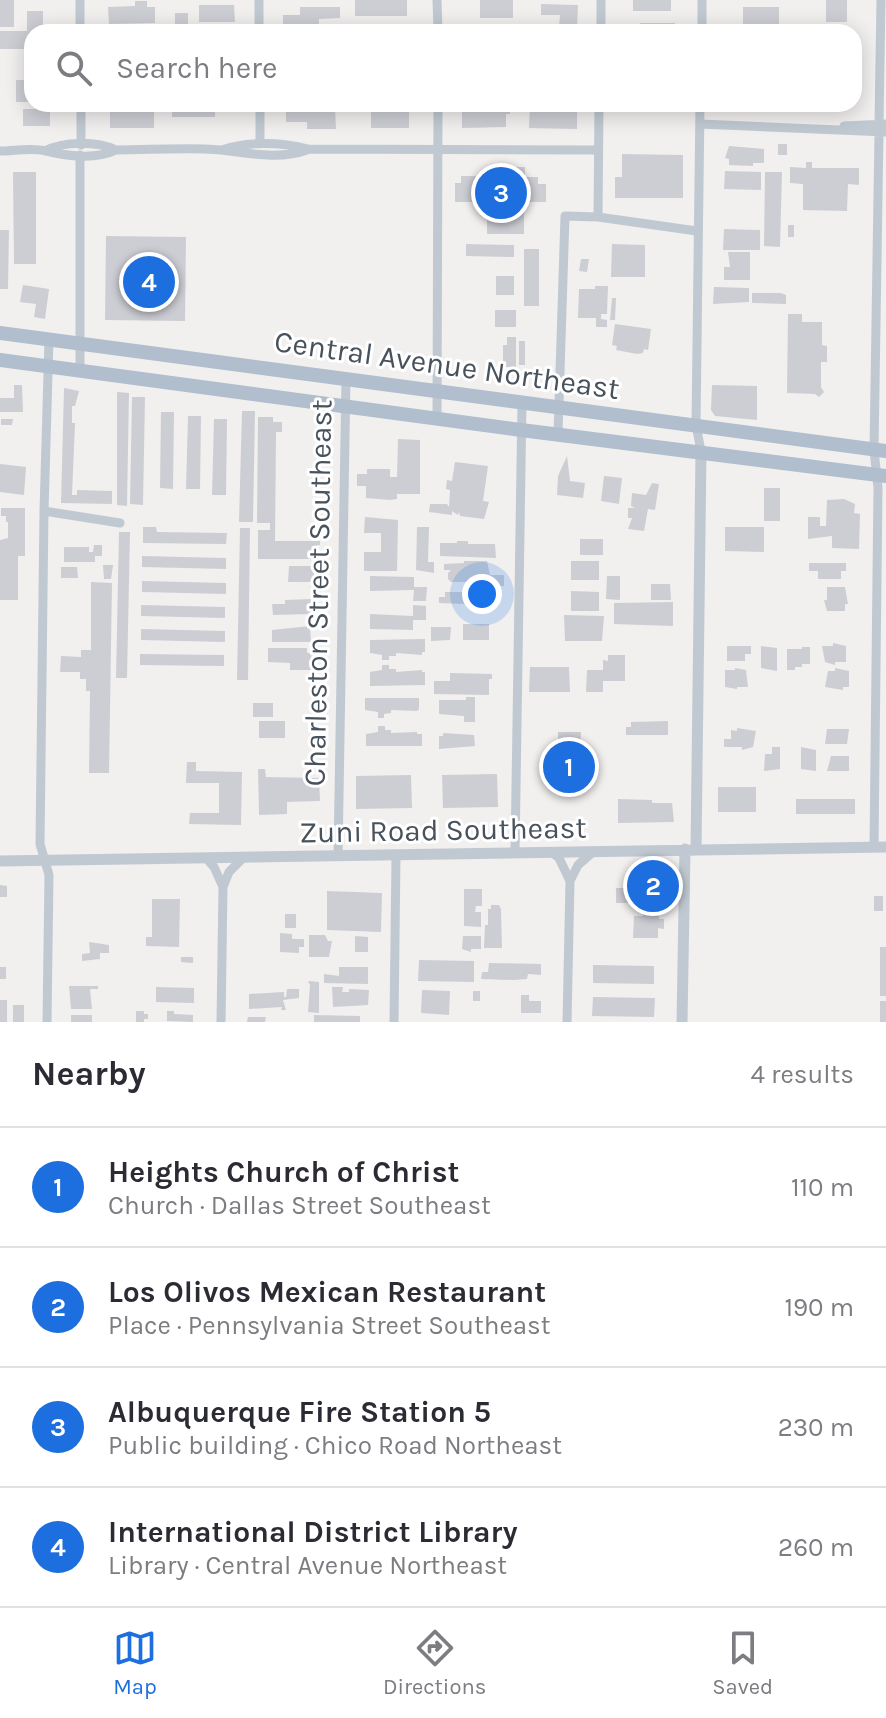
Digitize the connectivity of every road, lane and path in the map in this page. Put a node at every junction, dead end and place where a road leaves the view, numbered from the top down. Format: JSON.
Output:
{"nodes":[{"id":1,"x":80,"y":0,"type":"edge"},
{"id":2,"x":259,"y":0,"type":"edge"},
{"id":3,"x":437,"y":0,"type":"edge"},
{"id":4,"x":601,"y":0,"type":"edge"},
{"id":5,"x":702,"y":0,"type":"edge"},
{"id":6,"x":881,"y":0,"type":"edge"},
{"id":7,"x":80,"y":24,"type":"edge"},
{"id":8,"x":259,"y":24,"type":"edge"},
{"id":9,"x":438,"y":24,"type":"edge"},
{"id":10,"x":601,"y":24,"type":"edge"},
{"id":11,"x":702,"y":24,"type":"edge"},
{"id":12,"x":81,"y":112,"type":"edge"},
{"id":13,"x":260,"y":112,"type":"edge"},
{"id":14,"x":438,"y":112,"type":"edge"},
{"id":15,"x":599,"y":112,"type":"edge"},
{"id":16,"x":700,"y":112,"type":"edge"},
{"id":17,"x":700,"y":124,"type":"junction"},
{"id":18,"x":883,"y":128,"type":"edge"},
{"id":19,"x":260,"y":144,"type":"junction"},
{"id":20,"x":438,"y":148,"type":"junction"},
{"id":21,"x":308,"y":149,"type":"junction"},
{"id":22,"x":81,"y":150,"type":"junction"},
{"id":23,"x":222,"y":150,"type":"junction"},
{"id":24,"x":598,"y":150,"type":"junction"},
{"id":25,"x":0,"y":151,"type":"edge"},
{"id":26,"x":598,"y":217,"type":"junction"},
{"id":27,"x":697,"y":231,"type":"junction"},
{"id":28,"x":0,"y":333,"type":"edge"},
{"id":29,"x":49,"y":339,"type":"junction"},
{"id":30,"x":80,"y":343,"type":"junction"},
{"id":31,"x":0,"y":360,"type":"edge"},
{"id":32,"x":49,"y":367,"type":"junction"},
{"id":33,"x":80,"y":371,"type":"junction"},
{"id":34,"x":346,"y":378,"type":"junction"},
{"id":35,"x":437,"y":391,"type":"junction"},
{"id":36,"x":522,"y":402,"type":"junction"},
{"id":37,"x":345,"y":406,"type":"junction"},
{"id":38,"x":560,"y":407,"type":"junction"},
{"id":39,"x":437,"y":419,"type":"junction"},
{"id":40,"x":696,"y":425,"type":"junction"},
{"id":41,"x":521,"y":430,"type":"junction"},
{"id":42,"x":558,"y":434,"type":"junction"},
{"id":43,"x":880,"y":450,"type":"edge"},
{"id":44,"x":701,"y":451,"type":"junction"},
{"id":45,"x":882,"y":475,"type":"edge"},
{"id":46,"x":44,"y":511,"type":"junction"},
{"id":47,"x":120,"y":523,"type":"dead end"},
{"id":48,"x":880,"y":847,"type":"edge"},
{"id":49,"x":690,"y":849,"type":"junction"},
{"id":50,"x":594,"y":851,"type":"junction"},
{"id":51,"x":515,"y":852,"type":"junction"},
{"id":52,"x":551,"y":852,"type":"junction"},
{"id":53,"x":338,"y":856,"type":"junction"},
{"id":54,"x":396,"y":856,"type":"junction"},
{"id":55,"x":244,"y":857,"type":"junction"},
{"id":56,"x":206,"y":858,"type":"junction"},
{"id":57,"x":45,"y":860,"type":"junction"},
{"id":58,"x":0,"y":861,"type":"edge"},
{"id":59,"x":570,"y":881,"type":"junction"},
{"id":60,"x":223,"y":887,"type":"junction"},
{"id":61,"x":47,"y":1022,"type":"edge"},
{"id":62,"x":221,"y":1022,"type":"edge"},
{"id":63,"x":394,"y":1022,"type":"edge"},
{"id":64,"x":567,"y":1022,"type":"edge"},
{"id":65,"x":682,"y":1022,"type":"edge"}],
"edges":[{"from":1,"to":7,"type":"street"},
{"from":2,"to":8,"type":"street"},
{"from":3,"to":9,"type":"street"},
{"from":4,"to":10,"type":"street"},
{"from":5,"to":11,"type":"street"},
{"from":6,"to":18,"type":"street"},
{"from":12,"to":22,"type":"street"},
{"from":13,"to":19,"type":"street"},
{"from":14,"to":20,"type":"street"},
{"from":15,"to":24,"type":"street"},
{"from":16,"to":17,"type":"street"},
{"from":17,"to":18,"type":"street"},
{"from":17,"to":27,"type":"street"},
{"from":18,"to":43,"type":"street"},
{"from":19,"to":21,"type":"street"},
{"from":19,"to":23,"type":"street"},
{"from":20,"to":21,"type":"street"},
{"from":20,"to":24,"type":"street"},
{"from":20,"to":35,"type":"street"},
{"from":21,"to":23,"type":"street"},
{"from":22,"to":23,"type":"street"},
{"from":22,"to":25,"type":"street"},
{"from":22,"to":30,"type":"street"},
{"from":24,"to":26,"type":"street"},
{"from":26,"to":27,"type":"street"},
{"from":26,"to":38,"type":"street"},
{"from":27,"to":40,"type":"street"},
{"from":28,"to":29,"type":"main road","name":"Central Avenue Northeast"},
{"from":29,"to":30,"type":"main road","name":"Central Avenue Northeast"},
{"from":29,"to":32,"type":"street"},
{"from":30,"to":33,"type":"street"},
{"from":30,"to":34,"type":"main road","name":"Central Avenue Northeast"},
{"from":31,"to":32,"type":"main road"},
{"from":32,"to":33,"type":"main road"},
{"from":32,"to":46,"type":"street"},
{"from":33,"to":37,"type":"main road"},
{"from":34,"to":35,"type":"main road","name":"Central Avenue Northeast"},
{"from":34,"to":37,"type":"street","name":"Charleston Street Southeast"},
{"from":35,"to":36,"type":"main road","name":"Central Avenue Northeast"},
{"from":35,"to":39,"type":"street"},
{"from":36,"to":38,"type":"main road","name":"Central Avenue Northeast"},
{"from":36,"to":41,"type":"street"},
{"from":37,"to":39,"type":"main road"},
{"from":37,"to":53,"type":"street","name":"Charleston Street Southeast"},
{"from":38,"to":40,"type":"main road","name":"Central Avenue Northeast"},
{"from":38,"to":42,"type":"street"},
{"from":39,"to":41,"type":"main road"},
{"from":40,"to":43,"type":"main road","name":"Central Avenue Northeast"},
{"from":40,"to":44,"type":"street"},
{"from":41,"to":42,"type":"main road"},
{"from":41,"to":51,"type":"street"},
{"from":42,"to":44,"type":"main road"},
{"from":43,"to":45,"type":"street"},
{"from":44,"to":45,"type":"main road"},
{"from":44,"to":49,"type":"street"},
{"from":45,"to":48,"type":"street"},
{"from":46,"to":47,"type":"street"},
{"from":46,"to":57,"type":"street"},
{"from":48,"to":49,"type":"street","name":"Zuni Road Southeast"},
{"from":49,"to":50,"type":"street","name":"Zuni Road Southeast"},
{"from":49,"to":65,"type":"street"},
{"from":50,"to":52,"type":"street","name":"Zuni Road Southeast"},
{"from":50,"to":59,"type":"street"},
{"from":51,"to":52,"type":"street","name":"Zuni Road Southeast"},
{"from":51,"to":54,"type":"street","name":"Zuni Road Southeast"},
{"from":52,"to":59,"type":"street"},
{"from":53,"to":54,"type":"street","name":"Zuni Road Southeast"},
{"from":53,"to":55,"type":"street","name":"Zuni Road Southeast"},
{"from":54,"to":63,"type":"street"},
{"from":55,"to":56,"type":"street","name":"Zuni Road Southeast"},
{"from":55,"to":60,"type":"street"},
{"from":56,"to":57,"type":"street","name":"Zuni Road Southeast"},
{"from":56,"to":60,"type":"street"},
{"from":57,"to":58,"type":"street","name":"Zuni Road Southeast"},
{"from":57,"to":61,"type":"street"},
{"from":59,"to":64,"type":"street"},
{"from":60,"to":62,"type":"street"}]}
